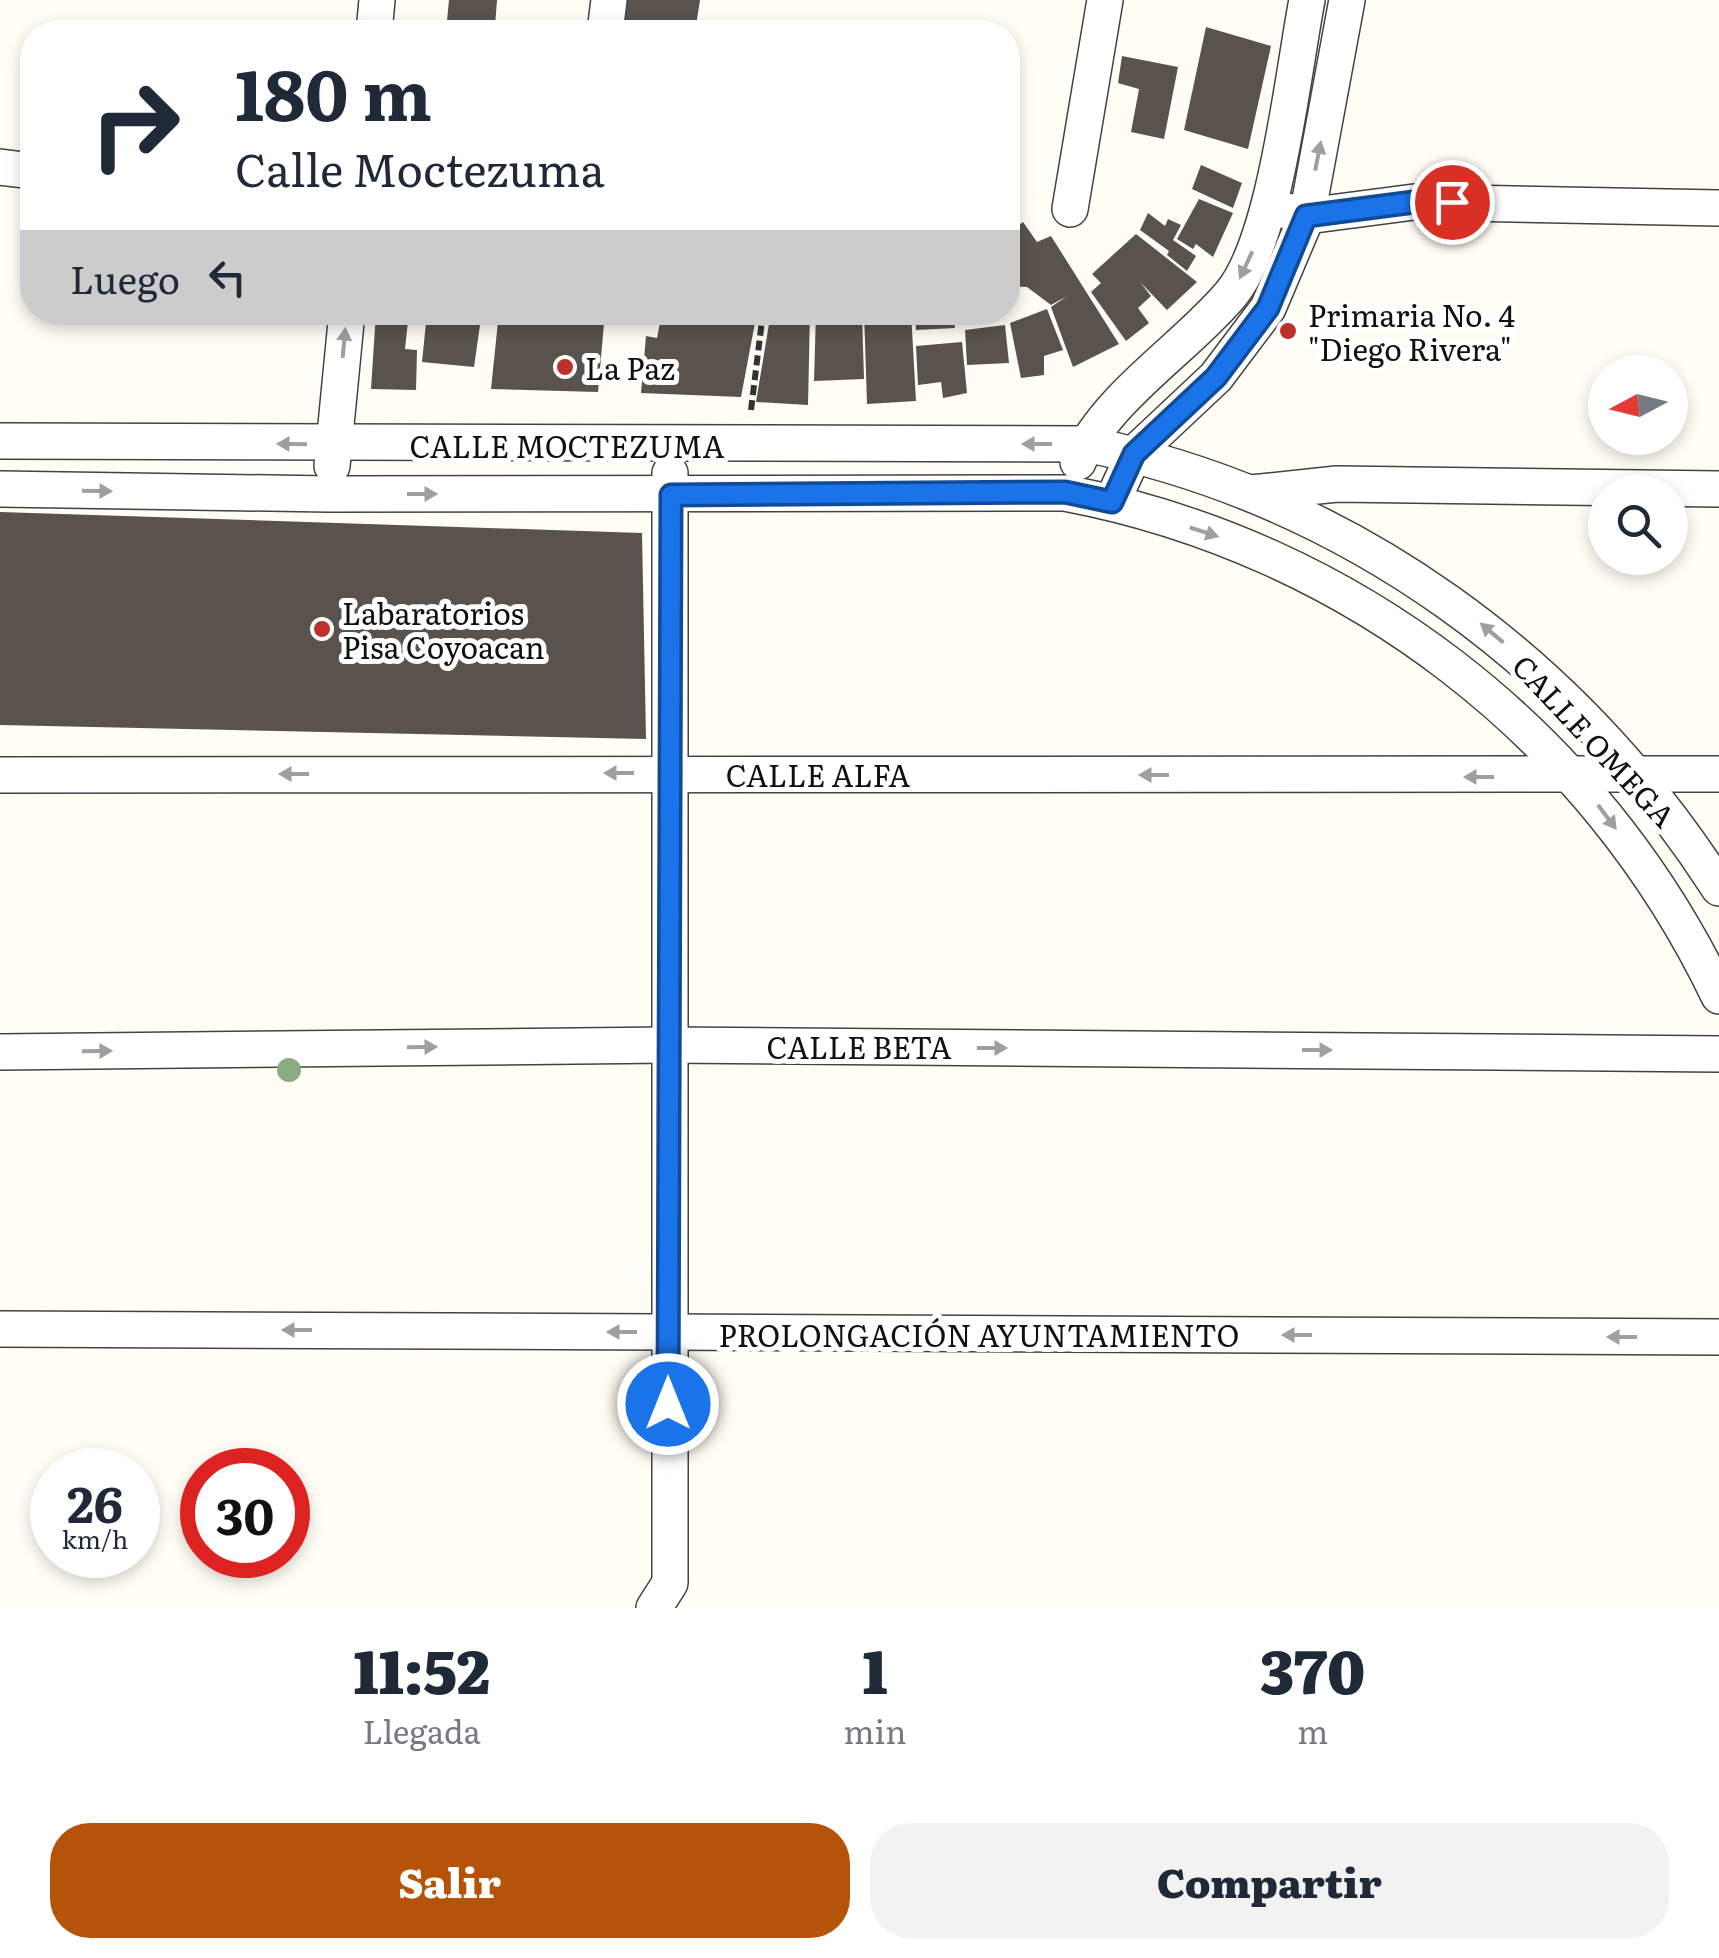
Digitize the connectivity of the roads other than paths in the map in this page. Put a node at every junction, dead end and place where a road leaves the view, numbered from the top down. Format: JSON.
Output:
{"nodes":[{"id":1,"x":1105,"y":0,"type":"edge"},
{"id":2,"x":1307,"y":0,"type":"edge"},
{"id":3,"x":1347,"y":0,"type":"edge"},
{"id":4,"x":1267,"y":206,"type":"junction"},
{"id":5,"x":1070,"y":208,"type":"dead end"},
{"id":6,"x":1719,"y":208,"type":"edge"},
{"id":7,"x":1306,"y":216,"type":"junction"},
{"id":8,"x":346,"y":325,"type":"edge"},
{"id":9,"x":0,"y":441,"type":"edge"},
{"id":10,"x":335,"y":444,"type":"junction"},
{"id":11,"x":1086,"y":444,"type":"junction"},
{"id":12,"x":670,"y":445,"type":"junction"},
{"id":13,"x":1134,"y":454,"type":"junction"},
{"id":14,"x":0,"y":489,"type":"edge"},
{"id":15,"x":1719,"y":489,"type":"edge"},
{"id":16,"x":1065,"y":492,"type":"junction"},
{"id":17,"x":1250,"y":493,"type":"junction"},
{"id":18,"x":330,"y":494,"type":"junction"},
{"id":19,"x":671,"y":495,"type":"junction"},
{"id":20,"x":1112,"y":502,"type":"junction"},
{"id":21,"x":670,"y":773,"type":"junction"},
{"id":22,"x":1719,"y":774,"type":"edge"},
{"id":23,"x":0,"y":776,"type":"edge"},
{"id":24,"x":1634,"y":776,"type":"junction"},
{"id":25,"x":1576,"y":777,"type":"junction"},
{"id":26,"x":1719,"y":888,"type":"edge"},
{"id":27,"x":1719,"y":996,"type":"edge"},
{"id":28,"x":668,"y":1045,"type":"junction"},
{"id":29,"x":0,"y":1052,"type":"edge"},
{"id":30,"x":1719,"y":1054,"type":"edge"},
{"id":31,"x":0,"y":1329,"type":"edge"},
{"id":32,"x":668,"y":1332,"type":"junction"},
{"id":33,"x":1719,"y":1337,"type":"edge"},
{"id":34,"x":671,"y":1600,"type":"edge"}],
"edges":[{"from":1,"to":5,"type":"street"},
{"from":2,"to":4,"type":"street"},
{"from":7,"to":3,"type":"street","one_way":true},
{"from":4,"to":7,"type":"street"},
{"from":4,"to":11,"type":"street","one_way":true},
{"from":6,"to":7,"type":"street"},
{"from":7,"to":13,"type":"street"},
{"from":10,"to":8,"type":"street","one_way":true},
{"from":10,"to":9,"type":"street","name":"CALLE MOCTEZUMA","one_way":true},
{"from":10,"to":12,"type":"street","name":"CALLE MOCTEZUMA"},
{"from":10,"to":18,"type":"street"},
{"from":11,"to":12,"type":"street","name":"CALLE MOCTEZUMA","one_way":true},
{"from":11,"to":13,"type":"street","name":"CALLE MOCTEZUMA"},
{"from":11,"to":16,"type":"street"},
{"from":12,"to":19,"type":"street"},
{"from":13,"to":17,"type":"street","name":"CALLE OMEGA"},
{"from":13,"to":20,"type":"street"},
{"from":14,"to":18,"type":"street","name":"CALLE MOCTEZUMA","one_way":true},
{"from":15,"to":17,"type":"street"},
{"from":16,"to":19,"type":"street","name":"CALLE MOCTEZUMA"},
{"from":16,"to":20,"type":"street","name":"CALLE MOCTEZUMA"},
{"from":24,"to":17,"type":"street","name":"CALLE OMEGA","one_way":true},
{"from":18,"to":19,"type":"street","name":"CALLE MOCTEZUMA","one_way":true},
{"from":19,"to":21,"type":"street"},
{"from":20,"to":25,"type":"street","name":"CALLE OMEGA","one_way":true},
{"from":21,"to":23,"type":"street","name":"CALLE ALFA","one_way":true},
{"from":25,"to":21,"type":"street","name":"CALLE ALFA","one_way":true},
{"from":21,"to":28,"type":"street"},
{"from":22,"to":24,"type":"street","name":"CALLE ALFA"},
{"from":24,"to":25,"type":"street","name":"CALLE ALFA"},
{"from":24,"to":26,"type":"street","name":"CALLE OMEGA"},
{"from":25,"to":27,"type":"street","name":"CALLE OMEGA","one_way":true},
{"from":29,"to":28,"type":"street","name":"CALLE BETA","one_way":true},
{"from":28,"to":30,"type":"street","name":"CALLE BETA","one_way":true},
{"from":28,"to":32,"type":"street"},
{"from":32,"to":31,"type":"street","name":"PROLONGACIÓN AYUNTAMIENTO","one_way":true},
{"from":33,"to":32,"type":"street","name":"PROLONGACIÓN AYUNTAMIENTO","one_way":true},
{"from":32,"to":34,"type":"street"}]}
